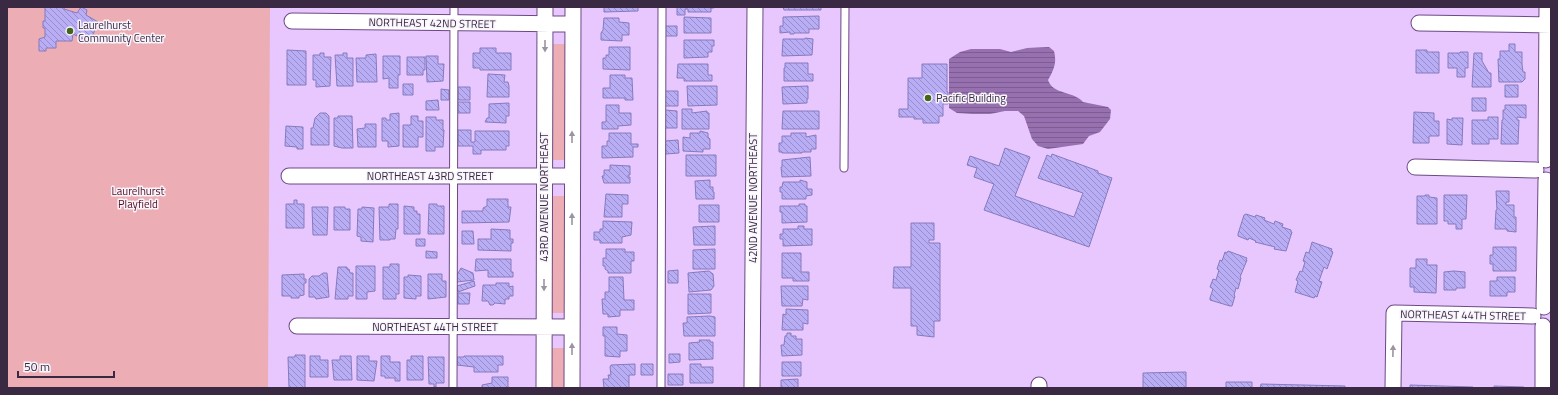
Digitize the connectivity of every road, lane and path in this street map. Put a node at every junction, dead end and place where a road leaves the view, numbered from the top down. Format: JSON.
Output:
{"nodes":[{"id":1,"x":454,"y":7,"type":"edge"},
{"id":2,"x":545,"y":7,"type":"edge"},
{"id":3,"x":573,"y":7,"type":"edge"},
{"id":4,"x":662,"y":7,"type":"edge"},
{"id":5,"x":755,"y":7,"type":"edge"},
{"id":6,"x":845,"y":7,"type":"edge"},
{"id":7,"x":1547,"y":7,"type":"edge"},
{"id":8,"x":292,"y":21,"type":"dead end"},
{"id":9,"x":454,"y":23,"type":"junction"},
{"id":10,"x":1419,"y":23,"type":"dead end"},
{"id":11,"x":545,"y":24,"type":"junction"},
{"id":12,"x":573,"y":24,"type":"junction"},
{"id":13,"x":1549,"y":25,"type":"edge"},
{"id":14,"x":1415,"y":167,"type":"dead end"},
{"id":15,"x":844,"y":168,"type":"dead end"},
{"id":16,"x":1546,"y":170,"type":"edge"},
{"id":17,"x":289,"y":176,"type":"dead end"},
{"id":18,"x":454,"y":176,"type":"junction"},
{"id":19,"x":544,"y":176,"type":"junction"},
{"id":20,"x":572,"y":176,"type":"junction"},
{"id":21,"x":1544,"y":316,"type":"edge"},
{"id":22,"x":297,"y":326,"type":"dead end"},
{"id":23,"x":544,"y":326,"type":"junction"},
{"id":24,"x":454,"y":327,"type":"junction"},
{"id":25,"x":572,"y":327,"type":"junction"},
{"id":26,"x":453,"y":388,"type":"edge"},
{"id":27,"x":544,"y":388,"type":"edge"},
{"id":28,"x":572,"y":388,"type":"edge"},
{"id":29,"x":661,"y":388,"type":"edge"},
{"id":30,"x":752,"y":388,"type":"edge"},
{"id":31,"x":1393,"y":388,"type":"edge"},
{"id":32,"x":1543,"y":388,"type":"edge"}],
"edges":[{"from":1,"to":9,"type":"lane"},
{"from":2,"to":11,"type":"street","name":"43RD AVENUE NORTHEAST"},
{"from":3,"to":12,"type":"street"},
{"from":4,"to":29,"type":"lane"},
{"from":5,"to":30,"type":"street","name":"42ND AVENUE NORTHEAST"},
{"from":6,"to":15,"type":"lane"},
{"from":7,"to":13,"type":"street"},
{"from":8,"to":9,"type":"street","name":"NORTHEAST 42ND STREET"},
{"from":9,"to":11,"type":"street","name":"NORTHEAST 42ND STREET"},
{"from":9,"to":18,"type":"lane"},
{"from":10,"to":13,"type":"street"},
{"from":11,"to":12,"type":"street","name":"NORTHEAST 42ND STREET"},
{"from":11,"to":19,"type":"street","name":"43RD AVENUE NORTHEAST","one_way":true},
{"from":20,"to":12,"type":"street","one_way":true},
{"from":13,"to":16,"type":"street"},
{"from":14,"to":16,"type":"street"},
{"from":16,"to":21,"type":"street"},
{"from":17,"to":18,"type":"street","name":"NORTHEAST 43RD STREET"},
{"from":18,"to":19,"type":"street","name":"NORTHEAST 43RD STREET"},
{"from":18,"to":24,"type":"lane"},
{"from":19,"to":20,"type":"street","name":"NORTHEAST 43RD STREET"},
{"from":19,"to":23,"type":"street","name":"43RD AVENUE NORTHEAST","one_way":true},
{"from":25,"to":20,"type":"street","one_way":true},
{"from":31,"to":21,"type":"street","name":"NORTHEAST 44TH STREET","one_way":true},
{"from":21,"to":32,"type":"street"},
{"from":22,"to":24,"type":"street","name":"NORTHEAST 44TH STREET"},
{"from":23,"to":24,"type":"street","name":"NORTHEAST 44TH STREET"},
{"from":23,"to":25,"type":"street","name":"NORTHEAST 44TH STREET"},
{"from":23,"to":27,"type":"street","name":"43RD AVENUE NORTHEAST"},
{"from":24,"to":26,"type":"lane"},
{"from":28,"to":25,"type":"street","one_way":true}]}
